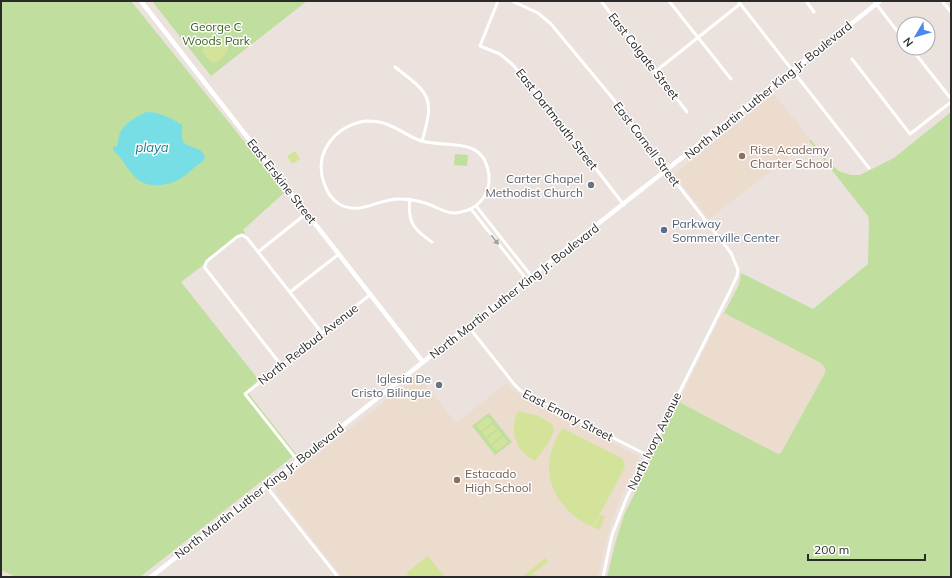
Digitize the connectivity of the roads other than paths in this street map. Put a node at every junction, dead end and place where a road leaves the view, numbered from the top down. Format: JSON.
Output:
{"nodes":[{"id":1,"x":140,"y":1,"type":"edge"},
{"id":2,"x":498,"y":1,"type":"edge"},
{"id":3,"x":512,"y":1,"type":"edge"},
{"id":4,"x":601,"y":1,"type":"edge"},
{"id":5,"x":669,"y":1,"type":"edge"},
{"id":6,"x":806,"y":1,"type":"edge"},
{"id":7,"x":942,"y":1,"type":"edge"},
{"id":8,"x":876,"y":2,"type":"edge"},
{"id":9,"x":739,"y":3,"type":"edge"},
{"id":10,"x":814,"y":12,"type":"dead end"},
{"id":11,"x":951,"y":12,"type":"edge"},
{"id":12,"x":896,"y":29,"type":"edge"},
{"id":13,"x":698,"y":38,"type":"junction"},
{"id":14,"x":917,"y":56,"type":"edge"},
{"id":15,"x":852,"y":59,"type":"dead end"},
{"id":16,"x":395,"y":67,"type":"dead end"},
{"id":17,"x":792,"y":70,"type":"junction"},
{"id":18,"x":656,"y":71,"type":"junction"},
{"id":19,"x":731,"y":79,"type":"dead end"},
{"id":20,"x":951,"y":101,"type":"edge"},
{"id":21,"x":687,"y":112,"type":"dead end"},
{"id":22,"x":422,"y":141,"type":"junction"},
{"id":23,"x":869,"y":168,"type":"dead end"},
{"id":24,"x":666,"y":171,"type":"junction"},
{"id":25,"x":410,"y":199,"type":"junction"},
{"id":26,"x":624,"y":204,"type":"junction"},
{"id":27,"x":476,"y":206,"type":"junction"},
{"id":28,"x":471,"y":209,"type":"junction"},
{"id":29,"x":307,"y":213,"type":"junction"},
{"id":30,"x":432,"y":242,"type":"dead end"},
{"id":31,"x":258,"y":252,"type":"junction"},
{"id":32,"x":339,"y":254,"type":"junction"},
{"id":33,"x":532,"y":277,"type":"junction"},
{"id":34,"x":527,"y":281,"type":"junction"},
{"id":35,"x":290,"y":292,"type":"junction"},
{"id":36,"x":371,"y":294,"type":"junction"},
{"id":37,"x":720,"y":310,"type":"joint"},
{"id":38,"x":468,"y":326,"type":"junction"},
{"id":39,"x":322,"y":333,"type":"junction"},
{"id":40,"x":424,"y":362,"type":"junction"},
{"id":41,"x":281,"y":365,"type":"junction"},
{"id":42,"x":646,"y":455,"type":"junction"},
{"id":43,"x":298,"y":461,"type":"junction"},
{"id":44,"x":266,"y":486,"type":"junction"},
{"id":45,"x":151,"y":577,"type":"edge"},
{"id":46,"x":338,"y":577,"type":"edge"},
{"id":47,"x":603,"y":577,"type":"edge"}],
"edges":[{"from":1,"to":29,"type":"main road","name":"East Erskine Street"},
{"from":2,"to":26,"type":"street","name":"East Dartmouth Street"},
{"from":3,"to":24,"type":"street","name":"East Cornell Street"},
{"from":4,"to":18,"type":"street","name":"East Colgate Street"},
{"from":5,"to":13,"type":"street"},
{"from":6,"to":10,"type":"street"},
{"from":7,"to":11,"type":"street"},
{"from":8,"to":12,"type":"street"},
{"from":8,"to":17,"type":"main road","name":"North Martin Luther King Jr. Boulevard"},
{"from":9,"to":13,"type":"street"},
{"from":9,"to":17,"type":"street"},
{"from":13,"to":18,"type":"street"},
{"from":13,"to":19,"type":"street"},
{"from":14,"to":20,"type":"street"},
{"from":15,"to":20,"type":"street"},
{"from":16,"to":22,"type":"street"},
{"from":17,"to":23,"type":"street"},
{"from":17,"to":24,"type":"main road","name":"North Martin Luther King Jr. Boulevard"},
{"from":18,"to":21,"type":"street","name":"East Colgate Street"},
{"from":22,"to":25,"type":"street"},
{"from":22,"to":27,"type":"street"},
{"from":24,"to":26,"type":"main road","name":"North Martin Luther King Jr. Boulevard"},
{"from":24,"to":37,"type":"street","name":"East Cornell Street"},
{"from":25,"to":28,"type":"street"},
{"from":25,"to":30,"type":"street"},
{"from":26,"to":33,"type":"main road","name":"North Martin Luther King Jr. Boulevard"},
{"from":27,"to":28,"type":"street"},
{"from":27,"to":33,"type":"street"},
{"from":28,"to":34,"type":"street","one_way":true},
{"from":29,"to":31,"type":"street"},
{"from":29,"to":32,"type":"main road","name":"East Erskine Street"},
{"from":31,"to":35,"type":"street"},
{"from":31,"to":41,"type":"street"},
{"from":32,"to":35,"type":"street"},
{"from":32,"to":36,"type":"main road","name":"East Erskine Street"},
{"from":33,"to":34,"type":"main road","name":"North Martin Luther King Jr. Boulevard"},
{"from":34,"to":38,"type":"main road","name":"North Martin Luther King Jr. Boulevard"},
{"from":35,"to":39,"type":"street"},
{"from":36,"to":39,"type":"street","name":"North Redbud Avenue"},
{"from":36,"to":40,"type":"main road","name":"East Erskine Street"},
{"from":37,"to":42,"type":"street","name":"North Ivory Avenue"},
{"from":38,"to":40,"type":"main road","name":"North Martin Luther King Jr. Boulevard"},
{"from":38,"to":42,"type":"street","name":"East Emory Street"},
{"from":39,"to":41,"type":"street","name":"North Redbud Avenue"},
{"from":40,"to":43,"type":"main road","name":"North Martin Luther King Jr. Boulevard"},
{"from":41,"to":43,"type":"street","name":"North Redbud Avenue"},
{"from":42,"to":47,"type":"street","name":"North Ivory Avenue"},
{"from":43,"to":44,"type":"main road","name":"North Martin Luther King Jr. Boulevard"},
{"from":44,"to":45,"type":"main road","name":"North Martin Luther King Jr. Boulevard"},
{"from":44,"to":46,"type":"street"}]}
